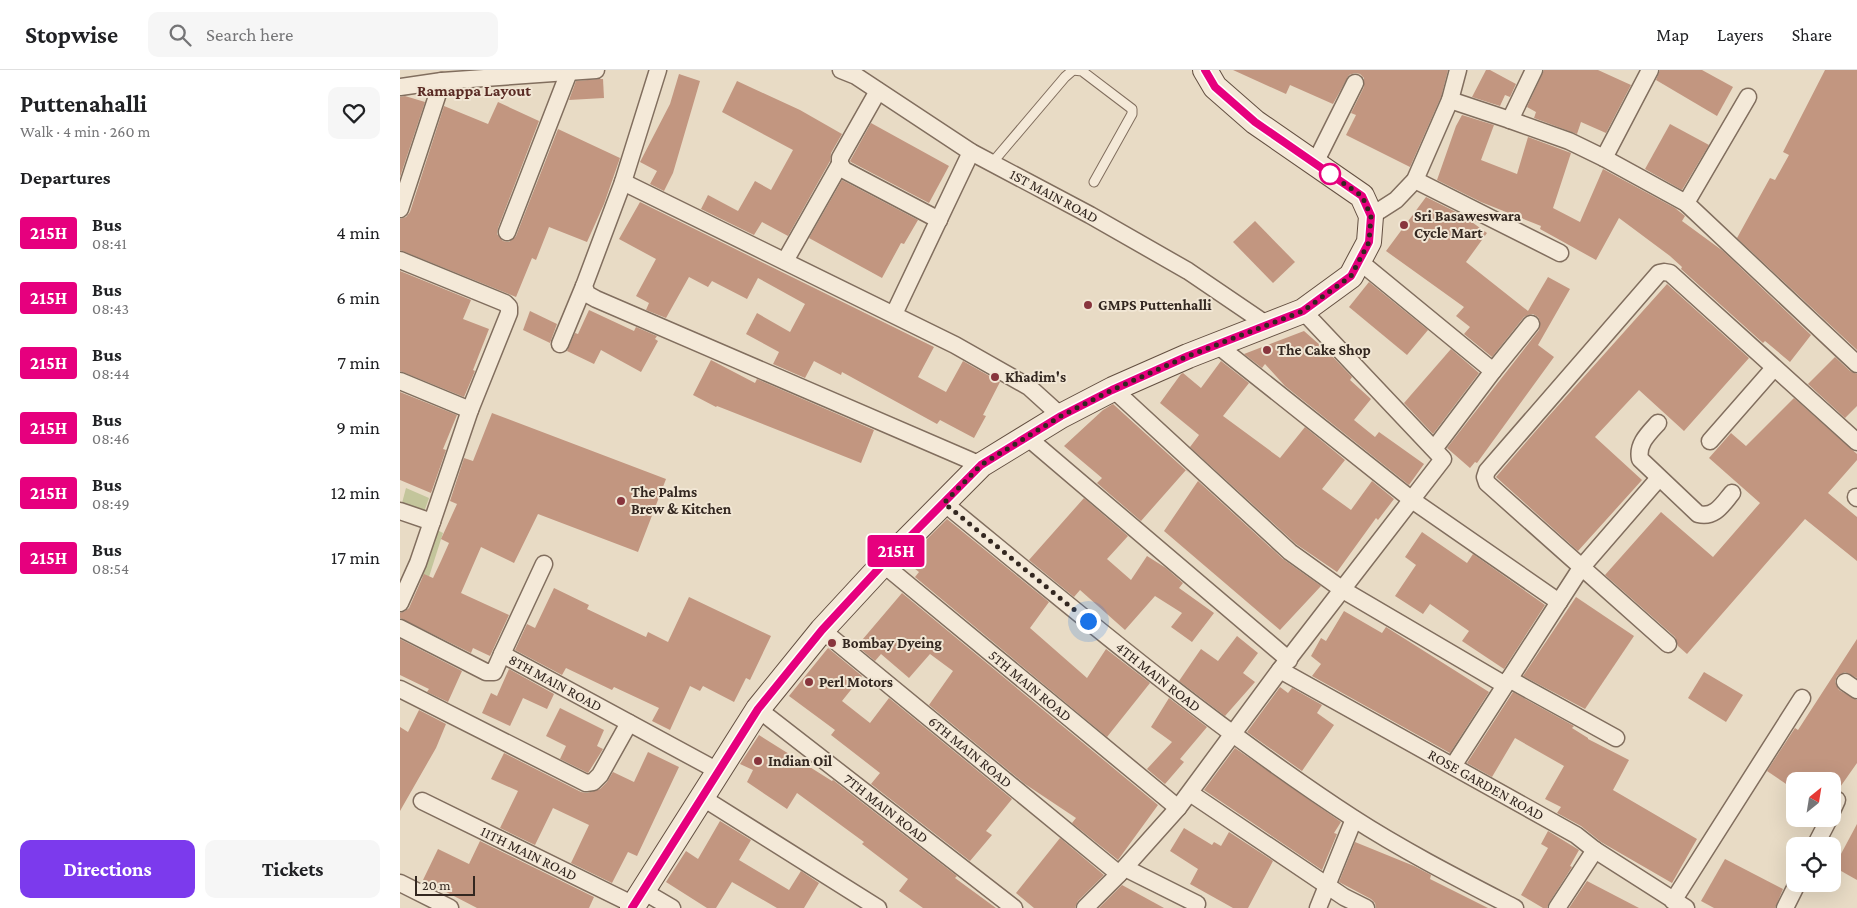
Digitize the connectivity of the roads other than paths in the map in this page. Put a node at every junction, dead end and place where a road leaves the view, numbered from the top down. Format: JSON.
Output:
{"nodes":[{"id":1,"x":596,"y":70,"type":"edge"},
{"id":2,"x":658,"y":70,"type":"edge"},
{"id":3,"x":841,"y":70,"type":"edge"},
{"id":4,"x":1073,"y":70,"type":"edge"},
{"id":5,"x":1205,"y":70,"type":"edge"},
{"id":6,"x":1458,"y":70,"type":"edge"},
{"id":7,"x":1534,"y":70,"type":"edge"},
{"id":8,"x":1650,"y":70,"type":"edge"},
{"id":9,"x":569,"y":72,"type":"junction"},
{"id":10,"x":442,"y":81,"type":"junction"},
{"id":11,"x":1355,"y":83,"type":"dead end"},
{"id":12,"x":400,"y":86,"type":"edge"},
{"id":13,"x":878,"y":91,"type":"junction"},
{"id":14,"x":1748,"y":98,"type":"dead end"},
{"id":15,"x":1450,"y":100,"type":"junction"},
{"id":16,"x":1510,"y":120,"type":"junction"},
{"id":17,"x":971,"y":152,"type":"junction"},
{"id":18,"x":1604,"y":158,"type":"junction"},
{"id":19,"x":992,"y":163,"type":"junction"},
{"id":20,"x":1315,"y":163,"type":"junction"},
{"id":21,"x":840,"y":164,"type":"junction"},
{"id":22,"x":1415,"y":180,"type":"junction"},
{"id":23,"x":623,"y":182,"type":"junction"},
{"id":24,"x":1094,"y":182,"type":"dead end"},
{"id":25,"x":1686,"y":203,"type":"junction"},
{"id":26,"x":400,"y":209,"type":"edge"},
{"id":27,"x":1371,"y":216,"type":"junction"},
{"id":28,"x":939,"y":220,"type":"junction"},
{"id":29,"x":507,"y":232,"type":"dead end"},
{"id":30,"x":1560,"y":253,"type":"dead end"},
{"id":31,"x":400,"y":260,"type":"edge"},
{"id":32,"x":785,"y":261,"type":"junction"},
{"id":33,"x":1359,"y":261,"type":"junction"},
{"id":34,"x":584,"y":286,"type":"junction"},
{"id":35,"x":1303,"y":311,"type":"junction"},
{"id":36,"x":894,"y":314,"type":"junction"},
{"id":37,"x":1266,"y":324,"type":"junction"},
{"id":38,"x":1531,"y":324,"type":"dead end"},
{"id":39,"x":560,"y":344,"type":"dead end"},
{"id":40,"x":1216,"y":344,"type":"junction"},
{"id":41,"x":1857,"y":364,"type":"edge"},
{"id":42,"x":1774,"y":368,"type":"junction"},
{"id":43,"x":1493,"y":371,"type":"junction"},
{"id":44,"x":400,"y":381,"type":"edge"},
{"id":45,"x":1112,"y":390,"type":"junction"},
{"id":46,"x":470,"y":410,"type":"junction"},
{"id":47,"x":1061,"y":416,"type":"junction"},
{"id":48,"x":1658,"y":422,"type":"dead end"},
{"id":49,"x":1027,"y":438,"type":"junction"},
{"id":50,"x":1710,"y":441,"type":"dead end"},
{"id":51,"x":1857,"y":442,"type":"edge"},
{"id":52,"x":1434,"y":449,"type":"junction"},
{"id":53,"x":981,"y":465,"type":"junction"},
{"id":54,"x":1660,"y":478,"type":"junction"},
{"id":55,"x":1732,"y":493,"type":"dead end"},
{"id":56,"x":1412,"y":500,"type":"junction"},
{"id":57,"x":944,"y":503,"type":"junction"},
{"id":58,"x":400,"y":511,"type":"edge"},
{"id":59,"x":432,"y":522,"type":"junction"},
{"id":60,"x":544,"y":564,"type":"dead end"},
{"id":61,"x":883,"y":564,"type":"junction"},
{"id":62,"x":1581,"y":568,"type":"junction"},
{"id":63,"x":1343,"y":590,"type":"junction"},
{"id":64,"x":1559,"y":602,"type":"junction"},
{"id":65,"x":400,"y":603,"type":"edge"},
{"id":66,"x":400,"y":628,"type":"edge"},
{"id":67,"x":822,"y":630,"type":"junction"},
{"id":68,"x":1668,"y":644,"type":"dead end"},
{"id":69,"x":502,"y":654,"type":"junction"},
{"id":70,"x":1284,"y":665,"type":"junction"},
{"id":71,"x":1507,"y":682,"type":"junction"},
{"id":72,"x":400,"y":689,"type":"edge"},
{"id":73,"x":1802,"y":698,"type":"dead end"},
{"id":74,"x":758,"y":709,"type":"junction"},
{"id":75,"x":629,"y":723,"type":"junction"},
{"id":76,"x":1234,"y":735,"type":"junction"},
{"id":77,"x":1616,"y":738,"type":"dead end"},
{"id":78,"x":1453,"y":766,"type":"junction"},
{"id":79,"x":718,"y":772,"type":"junction"},
{"id":80,"x":1190,"y":793,"type":"junction"},
{"id":81,"x":703,"y":798,"type":"junction"},
{"id":82,"x":422,"y":801,"type":"dead end"},
{"id":83,"x":1178,"y":808,"type":"junction"},
{"id":84,"x":1354,"y":819,"type":"junction"},
{"id":85,"x":1595,"y":850,"type":"junction"},
{"id":86,"x":1122,"y":871,"type":"junction"},
{"id":87,"x":400,"y":883,"type":"edge"},
{"id":88,"x":1327,"y":885,"type":"junction"},
{"id":89,"x":1793,"y":892,"type":"edge"},
{"id":90,"x":636,"y":901,"type":"edge"},
{"id":91,"x":1197,"y":904,"type":"dead end"},
{"id":92,"x":1679,"y":904,"type":"edge"},
{"id":93,"x":450,"y":908,"type":"edge"},
{"id":94,"x":672,"y":908,"type":"edge"},
{"id":95,"x":878,"y":908,"type":"edge"},
{"id":96,"x":1014,"y":908,"type":"edge"},
{"id":97,"x":1085,"y":908,"type":"edge"},
{"id":98,"x":1318,"y":908,"type":"edge"},
{"id":99,"x":1366,"y":908,"type":"edge"},
{"id":100,"x":1515,"y":908,"type":"edge"},
{"id":101,"x":1557,"y":908,"type":"edge"},
{"id":102,"x":1785,"y":908,"type":"edge"}],
"edges":[{"from":1,"to":9,"type":"street"},
{"from":2,"to":23,"type":"street"},
{"from":3,"to":13,"type":"street","name":"1ST MAIN ROAD"},
{"from":4,"to":19,"type":"lane"},
{"from":4,"to":24,"type":"lane"},
{"from":5,"to":20,"type":"main road"},
{"from":6,"to":15,"type":"street"},
{"from":7,"to":16,"type":"street"},
{"from":8,"to":18,"type":"street"},
{"from":9,"to":10,"type":"street"},
{"from":9,"to":29,"type":"street"},
{"from":10,"to":12,"type":"street"},
{"from":10,"to":26,"type":"street"},
{"from":11,"to":20,"type":"street"},
{"from":13,"to":17,"type":"street","name":"1ST MAIN ROAD"},
{"from":13,"to":21,"type":"street"},
{"from":14,"to":25,"type":"street"},
{"from":15,"to":16,"type":"street"},
{"from":15,"to":22,"type":"street"},
{"from":16,"to":18,"type":"street"},
{"from":17,"to":19,"type":"street","name":"1ST MAIN ROAD"},
{"from":17,"to":28,"type":"street"},
{"from":18,"to":25,"type":"street"},
{"from":19,"to":37,"type":"street","name":"1ST MAIN ROAD"},
{"from":20,"to":27,"type":"main road"},
{"from":21,"to":28,"type":"street"},
{"from":21,"to":32,"type":"street"},
{"from":22,"to":27,"type":"street"},
{"from":22,"to":30,"type":"street"},
{"from":23,"to":32,"type":"street"},
{"from":23,"to":34,"type":"street"},
{"from":25,"to":41,"type":"street"},
{"from":27,"to":33,"type":"main road"},
{"from":28,"to":36,"type":"street"},
{"from":31,"to":46,"type":"street"},
{"from":32,"to":36,"type":"street"},
{"from":33,"to":35,"type":"main road"},
{"from":33,"to":43,"type":"street"},
{"from":34,"to":39,"type":"street"},
{"from":34,"to":53,"type":"street"},
{"from":35,"to":37,"type":"main road"},
{"from":35,"to":52,"type":"street"},
{"from":36,"to":47,"type":"street"},
{"from":37,"to":40,"type":"main road"},
{"from":38,"to":43,"type":"street"},
{"from":40,"to":45,"type":"main road"},
{"from":40,"to":56,"type":"street"},
{"from":42,"to":50,"type":"street"},
{"from":42,"to":51,"type":"street"},
{"from":42,"to":62,"type":"street"},
{"from":43,"to":52,"type":"street"},
{"from":44,"to":46,"type":"street"},
{"from":45,"to":47,"type":"main road"},
{"from":45,"to":63,"type":"street"},
{"from":46,"to":59,"type":"street"},
{"from":47,"to":49,"type":"main road"},
{"from":48,"to":54,"type":"street"},
{"from":49,"to":53,"type":"main road"},
{"from":49,"to":70,"type":"street","name":"ROSE GARDEN ROAD"},
{"from":52,"to":56,"type":"street"},
{"from":53,"to":57,"type":"main road"},
{"from":54,"to":55,"type":"street"},
{"from":54,"to":62,"type":"street"},
{"from":56,"to":63,"type":"street"},
{"from":56,"to":64,"type":"street"},
{"from":57,"to":61,"type":"main road"},
{"from":57,"to":76,"type":"street","name":"4TH MAIN ROAD"},
{"from":58,"to":59,"type":"street"},
{"from":59,"to":65,"type":"street"},
{"from":60,"to":69,"type":"street"},
{"from":61,"to":67,"type":"main road"},
{"from":61,"to":83,"type":"street","name":"5TH MAIN ROAD"},
{"from":62,"to":64,"type":"street"},
{"from":62,"to":68,"type":"street"},
{"from":63,"to":70,"type":"street"},
{"from":63,"to":71,"type":"street"},
{"from":64,"to":71,"type":"street"},
{"from":66,"to":69,"type":"street","name":"8TH MAIN ROAD"},
{"from":67,"to":74,"type":"main road"},
{"from":67,"to":86,"type":"street","name":"6TH MAIN ROAD"},
{"from":69,"to":75,"type":"street","name":"8TH MAIN ROAD"},
{"from":70,"to":76,"type":"street"},
{"from":70,"to":78,"type":"street","name":"ROSE GARDEN ROAD"},
{"from":71,"to":77,"type":"street"},
{"from":71,"to":78,"type":"street"},
{"from":72,"to":75,"type":"street"},
{"from":73,"to":92,"type":"street"},
{"from":74,"to":79,"type":"main road"},
{"from":74,"to":96,"type":"street","name":"7TH MAIN ROAD"},
{"from":75,"to":79,"type":"street","name":"8TH MAIN ROAD"},
{"from":76,"to":80,"type":"street"},
{"from":76,"to":84,"type":"street","name":"4TH MAIN ROAD"},
{"from":78,"to":85,"type":"street","name":"ROSE GARDEN ROAD"},
{"from":79,"to":81,"type":"main road"},
{"from":80,"to":83,"type":"street"},
{"from":80,"to":88,"type":"street"},
{"from":81,"to":90,"type":"main road"},
{"from":81,"to":95,"type":"street"},
{"from":82,"to":90,"type":"street","name":"11TH MAIN ROAD"},
{"from":83,"to":86,"type":"street"},
{"from":84,"to":88,"type":"street"},
{"from":84,"to":100,"type":"street","name":"4TH MAIN ROAD"},
{"from":85,"to":92,"type":"street","name":"ROSE GARDEN ROAD"},
{"from":85,"to":101,"type":"street"},
{"from":86,"to":91,"type":"street","name":"6TH MAIN ROAD"},
{"from":86,"to":97,"type":"street"},
{"from":87,"to":93,"type":"street"},
{"from":88,"to":98,"type":"street"},
{"from":88,"to":99,"type":"street"},
{"from":89,"to":102,"type":"street"},
{"from":90,"to":94,"type":"street","name":"11TH MAIN ROAD"}]}
